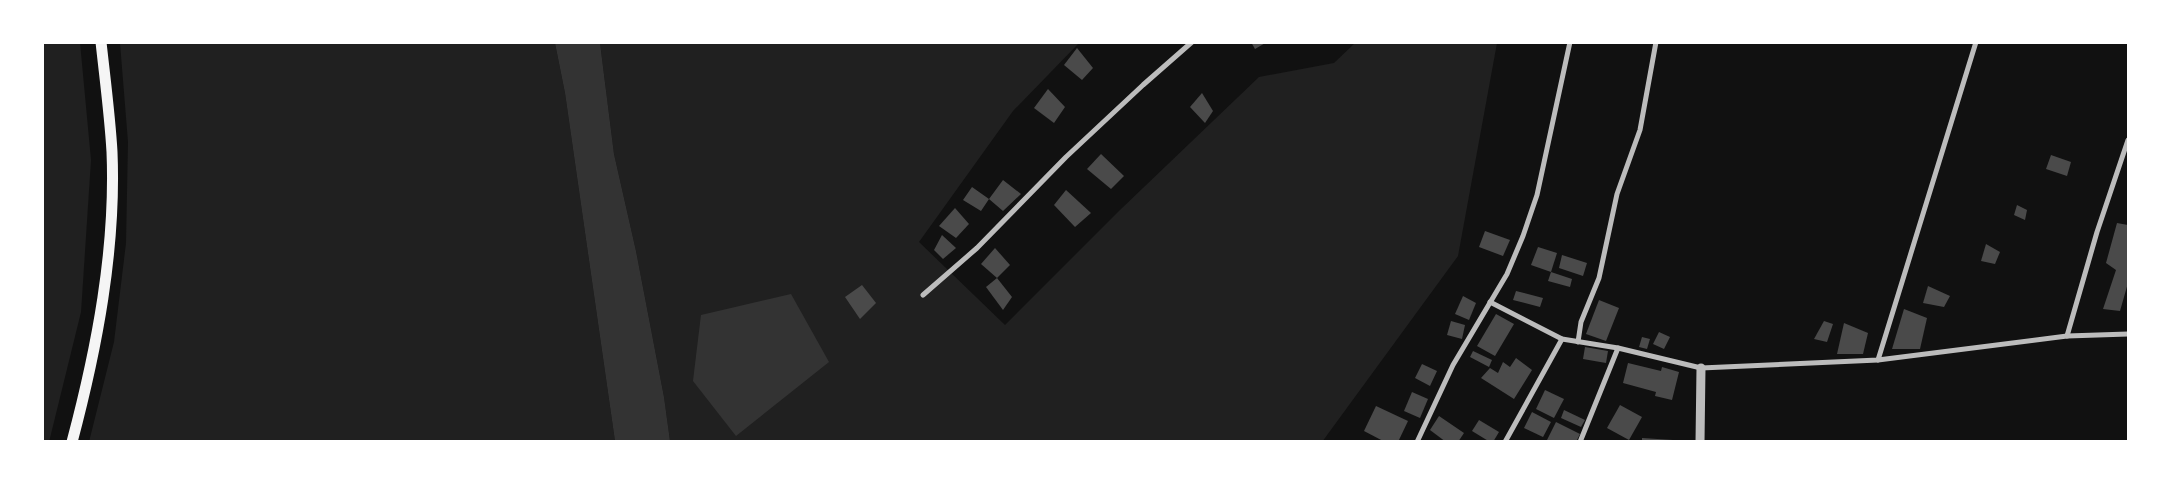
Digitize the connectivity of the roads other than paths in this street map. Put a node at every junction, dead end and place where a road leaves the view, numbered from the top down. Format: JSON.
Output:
{"nodes":[{"id":1,"x":101,"y":42,"type":"edge"},
{"id":2,"x":1192,"y":42,"type":"edge"},
{"id":3,"x":1570,"y":42,"type":"edge"},
{"id":4,"x":1656,"y":42,"type":"edge"},
{"id":5,"x":1976,"y":42,"type":"edge"},
{"id":6,"x":2128,"y":140,"type":"edge"},
{"id":7,"x":923,"y":295,"type":"dead end"},
{"id":8,"x":1490,"y":302,"type":"junction"},
{"id":9,"x":2128,"y":334,"type":"edge"},
{"id":10,"x":2067,"y":336,"type":"junction"},
{"id":11,"x":1562,"y":339,"type":"junction"},
{"id":12,"x":1578,"y":342,"type":"junction"},
{"id":13,"x":1618,"y":348,"type":"junction"},
{"id":14,"x":1878,"y":360,"type":"junction"},
{"id":15,"x":1701,"y":368,"type":"junction"},
{"id":16,"x":72,"y":442,"type":"edge"},
{"id":17,"x":1417,"y":442,"type":"edge"},
{"id":18,"x":1505,"y":442,"type":"edge"},
{"id":19,"x":1580,"y":442,"type":"edge"},
{"id":20,"x":1700,"y":442,"type":"edge"}],
"edges":[{"from":1,"to":16,"type":"main road"},
{"from":2,"to":7,"type":"street"},
{"from":3,"to":8,"type":"street"},
{"from":4,"to":12,"type":"street"},
{"from":5,"to":14,"type":"street"},
{"from":6,"to":10,"type":"street"},
{"from":8,"to":11,"type":"street"},
{"from":8,"to":17,"type":"street"},
{"from":9,"to":10,"type":"street"},
{"from":10,"to":14,"type":"street"},
{"from":11,"to":12,"type":"street"},
{"from":11,"to":18,"type":"street"},
{"from":12,"to":13,"type":"street"},
{"from":13,"to":15,"type":"street"},
{"from":13,"to":19,"type":"street"},
{"from":14,"to":15,"type":"street"},
{"from":15,"to":20,"type":"street"}]}
